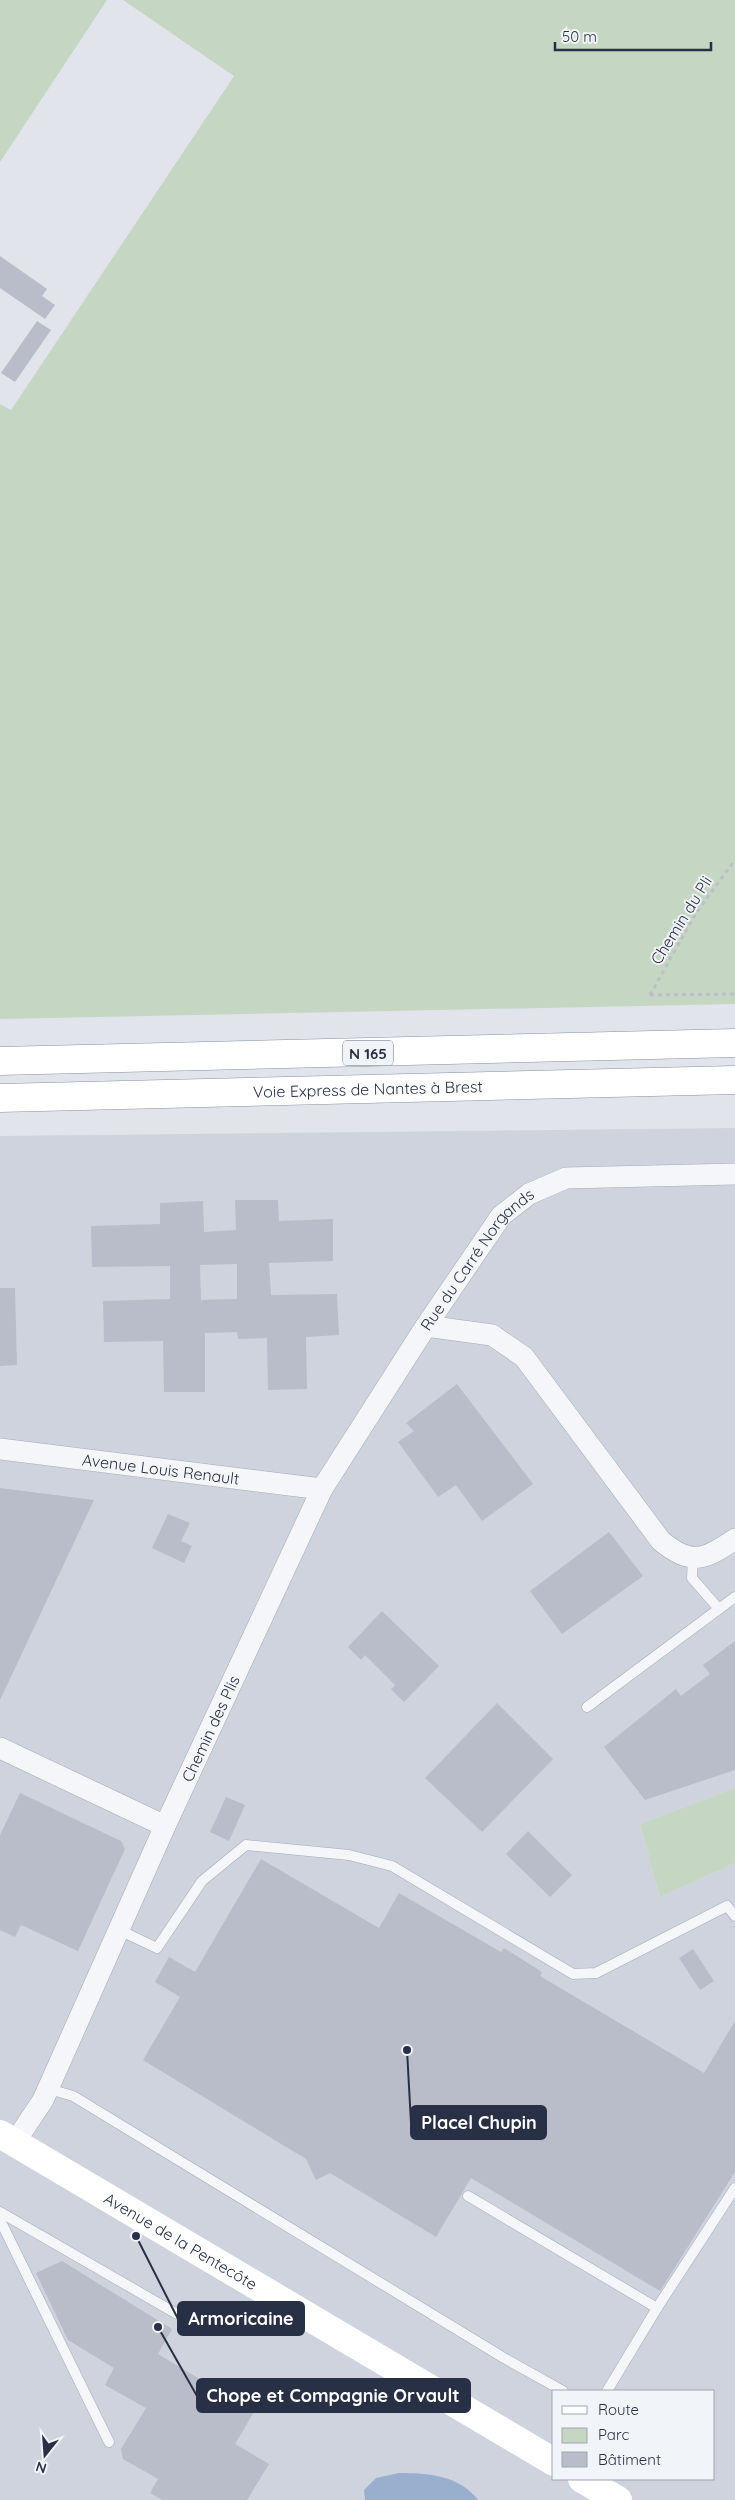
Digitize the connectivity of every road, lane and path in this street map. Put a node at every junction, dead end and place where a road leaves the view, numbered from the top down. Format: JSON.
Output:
{"nodes":[{"id":1,"x":735,"y":860,"type":"edge"},
{"id":2,"x":735,"y":994,"type":"edge"},
{"id":3,"x":735,"y":1043,"type":"edge"},
{"id":4,"x":0,"y":1061,"type":"edge"},
{"id":5,"x":735,"y":1080,"type":"edge"},
{"id":6,"x":0,"y":1098,"type":"edge"},
{"id":7,"x":735,"y":1174,"type":"edge"},
{"id":8,"x":426,"y":1326,"type":"junction"},
{"id":9,"x":0,"y":1449,"type":"edge"},
{"id":10,"x":322,"y":1489,"type":"junction"},
{"id":11,"x":735,"y":1539,"type":"edge"},
{"id":12,"x":692,"y":1558,"type":"junction"},
{"id":13,"x":735,"y":1597,"type":"edge"},
{"id":14,"x":719,"y":1609,"type":"junction"},
{"id":15,"x":587,"y":1708,"type":"dead end"},
{"id":16,"x":0,"y":1748,"type":"edge"},
{"id":17,"x":165,"y":1826,"type":"junction"},
{"id":18,"x":735,"y":1916,"type":"edge"},
{"id":19,"x":119,"y":1930,"type":"junction"},
{"id":20,"x":49,"y":2089,"type":"junction"},
{"id":21,"x":7,"y":2138,"type":"edge"},
{"id":22,"x":735,"y":2188,"type":"edge"},
{"id":23,"x":468,"y":2196,"type":"dead end"},
{"id":24,"x":0,"y":2212,"type":"edge"},
{"id":25,"x":0,"y":2220,"type":"edge"},
{"id":26,"x":657,"y":2308,"type":"junction"},
{"id":27,"x":177,"y":2314,"type":"dead end"},
{"id":28,"x":561,"y":2390,"type":"edge"},
{"id":29,"x":608,"y":2390,"type":"edge"},
{"id":30,"x":110,"y":2442,"type":"dead end"},
{"id":31,"x":552,"y":2461,"type":"edge"},
{"id":32,"x":584,"y":2480,"type":"edge"},
{"id":33,"x":618,"y":2500,"type":"edge"}],
"edges":[{"from":1,"to":2,"type":"path","name":"Chemin du Pli"},
{"from":3,"to":4,"type":"main road","number":"N 165"},
{"from":5,"to":6,"type":"main road","name":"Voie Express de Nantes à Brest","number":"N 165"},
{"from":7,"to":8,"type":"street","name":"Rue du Carré Norgands"},
{"from":8,"to":10,"type":"street","name":"Chemin des Plis"},
{"from":8,"to":12,"type":"street","name":"Rue du Carré Norgands"},
{"from":9,"to":10,"type":"street","name":"Avenue Louis Renault"},
{"from":10,"to":17,"type":"street","name":"Chemin des Plis"},
{"from":11,"to":12,"type":"street"},
{"from":12,"to":14,"type":"lane"},
{"from":13,"to":14,"type":"lane"},
{"from":14,"to":15,"type":"lane"},
{"from":16,"to":17,"type":"street"},
{"from":17,"to":19,"type":"street","name":"Chemin des Plis"},
{"from":18,"to":19,"type":"lane"},
{"from":19,"to":20,"type":"street","name":"Chemin des Plis"},
{"from":20,"to":21,"type":"street","name":"Chemin des Plis"},
{"from":20,"to":28,"type":"lane"},
{"from":21,"to":31,"type":"main road","name":"Avenue de la Pentecôte"},
{"from":22,"to":26,"type":"lane"},
{"from":23,"to":26,"type":"lane"},
{"from":24,"to":27,"type":"lane"},
{"from":25,"to":30,"type":"lane"},
{"from":26,"to":29,"type":"lane"},
{"from":32,"to":33,"type":"main road"}]}
